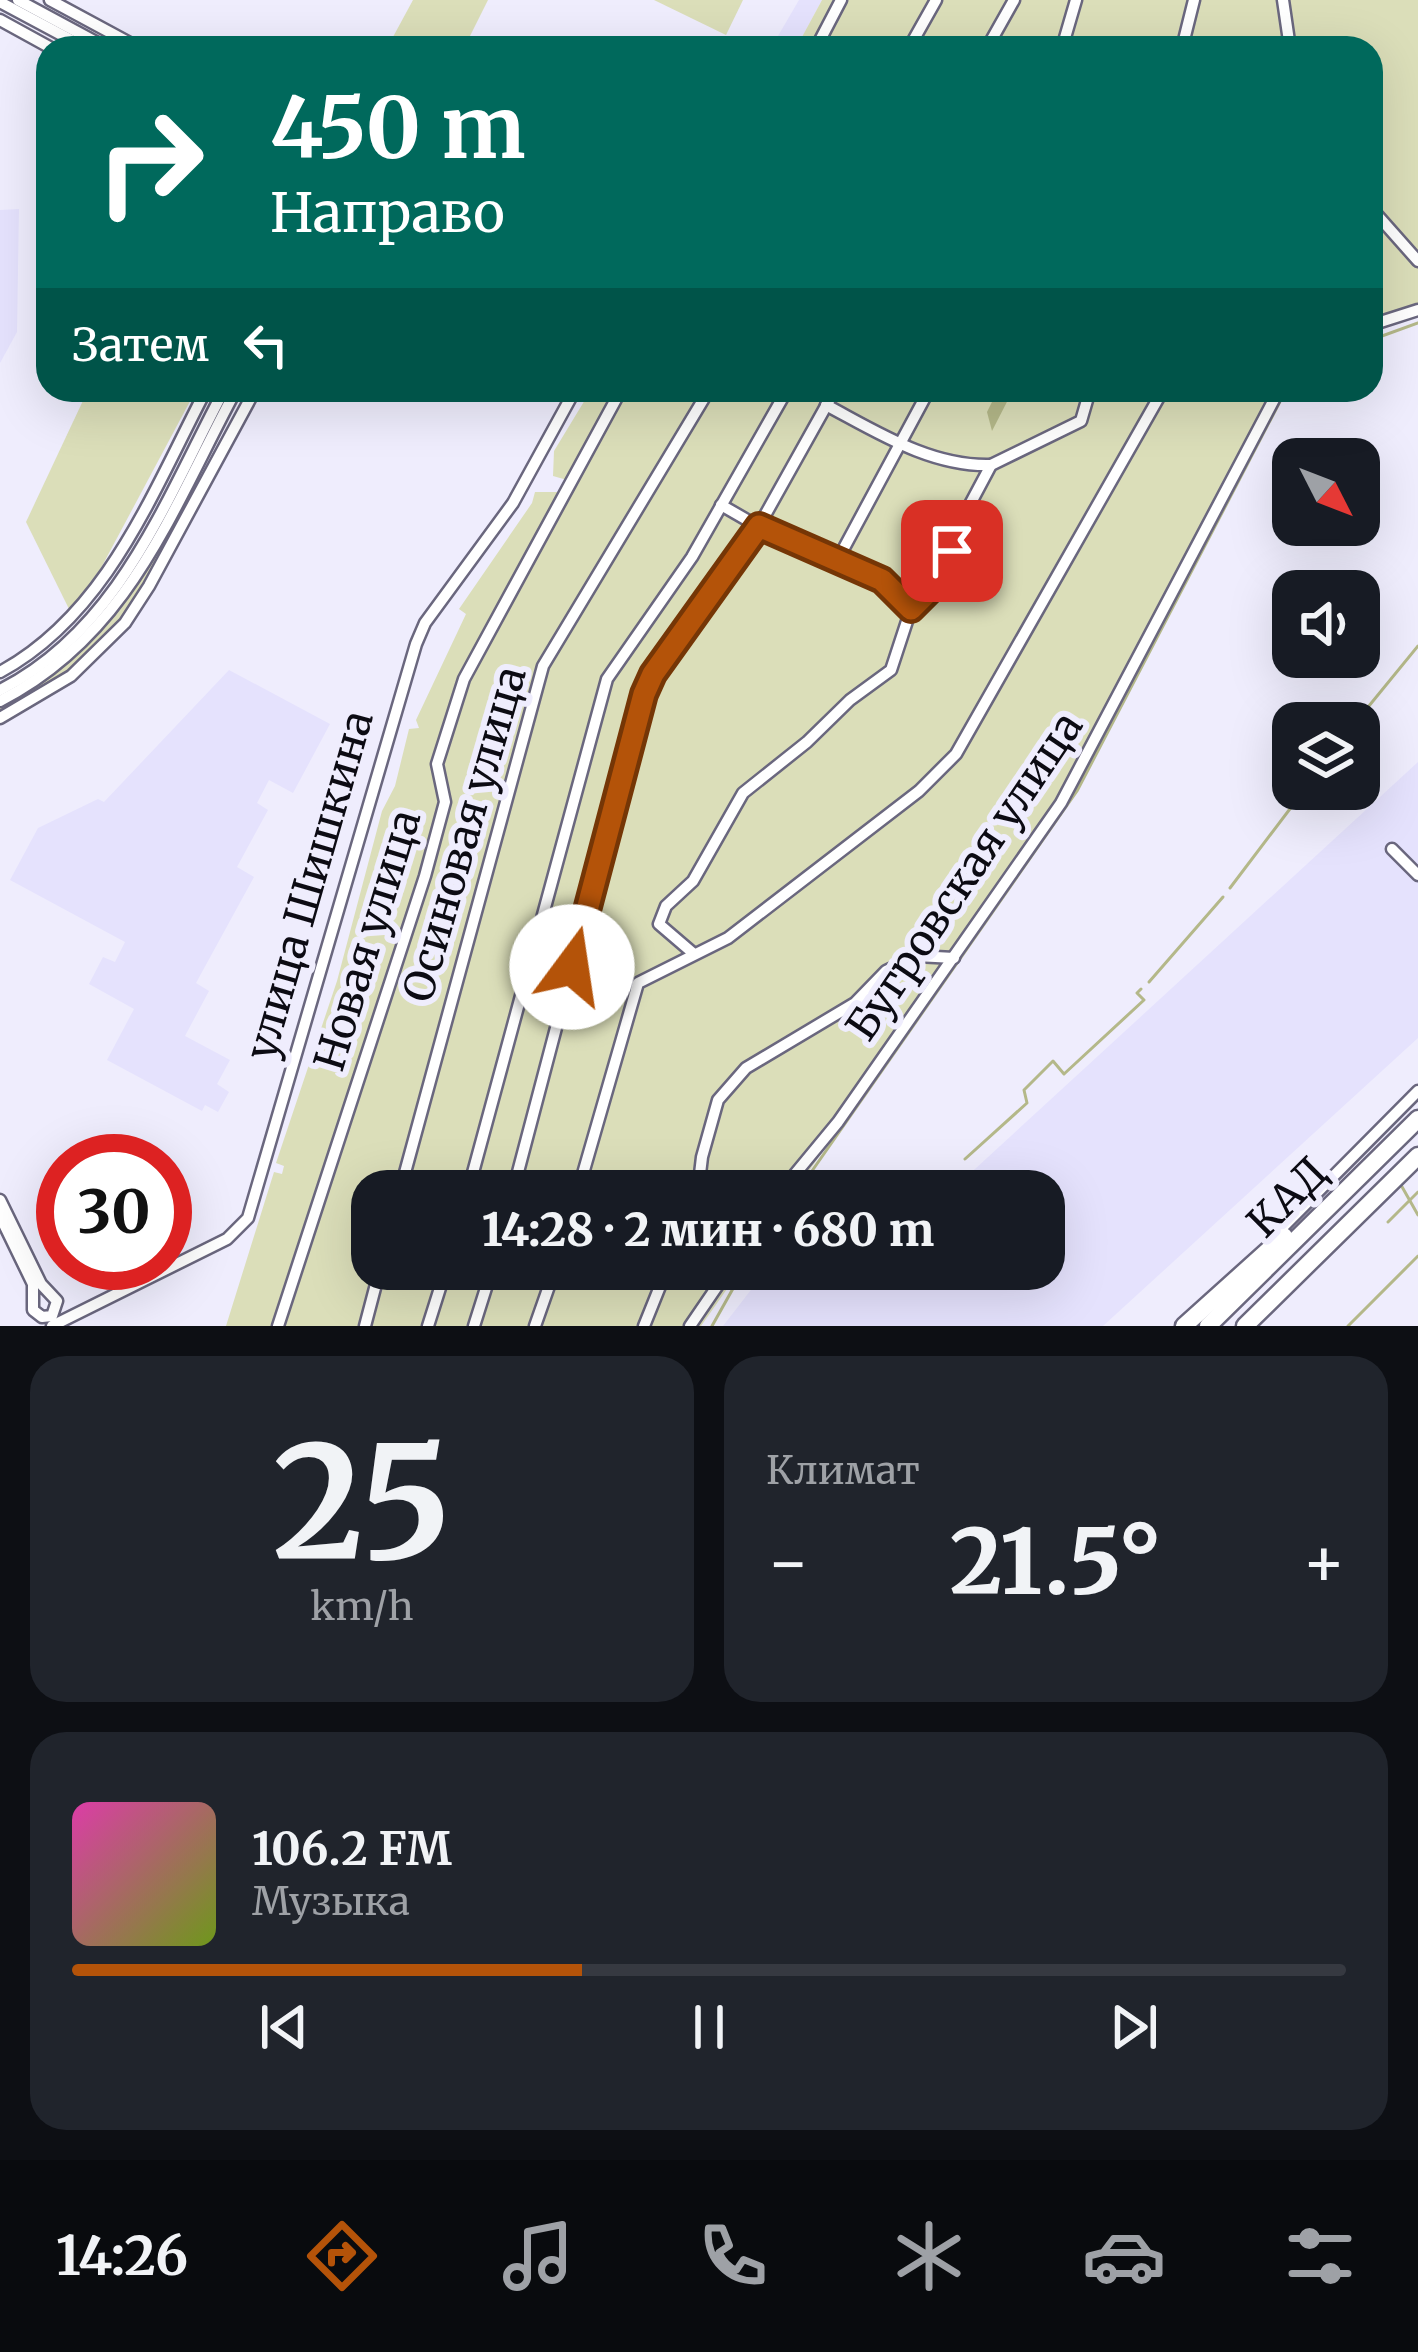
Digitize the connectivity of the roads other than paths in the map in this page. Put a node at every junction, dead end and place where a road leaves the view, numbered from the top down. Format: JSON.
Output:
{"nodes":[{"id":1,"x":18,"y":0,"type":"edge"},
{"id":2,"x":50,"y":0,"type":"edge"},
{"id":3,"x":841,"y":0,"type":"edge"},
{"id":4,"x":936,"y":0,"type":"edge"},
{"id":5,"x":1014,"y":0,"type":"edge"},
{"id":6,"x":1076,"y":0,"type":"edge"},
{"id":7,"x":1194,"y":0,"type":"edge"},
{"id":8,"x":1283,"y":0,"type":"edge"},
{"id":9,"x":0,"y":2,"type":"edge"},
{"id":10,"x":0,"y":20,"type":"edge"},
{"id":11,"x":64,"y":36,"type":"edge"},
{"id":12,"x":85,"y":36,"type":"edge"},
{"id":13,"x":118,"y":36,"type":"edge"},
{"id":14,"x":822,"y":36,"type":"edge"},
{"id":15,"x":916,"y":36,"type":"edge"},
{"id":16,"x":994,"y":36,"type":"edge"},
{"id":17,"x":1066,"y":36,"type":"edge"},
{"id":18,"x":1185,"y":36,"type":"edge"},
{"id":19,"x":1288,"y":36,"type":"edge"},
{"id":20,"x":36,"y":40,"type":"edge"},
{"id":21,"x":1383,"y":222,"type":"edge"},
{"id":22,"x":1418,"y":261,"type":"edge"},
{"id":23,"x":1418,"y":310,"type":"edge"},
{"id":24,"x":1383,"y":322,"type":"edge"},
{"id":25,"x":199,"y":402,"type":"edge"},
{"id":26,"x":218,"y":402,"type":"edge"},
{"id":27,"x":230,"y":402,"type":"edge"},
{"id":28,"x":249,"y":402,"type":"edge"},
{"id":29,"x":568,"y":402,"type":"edge"},
{"id":30,"x":614,"y":402,"type":"edge"},
{"id":31,"x":703,"y":402,"type":"edge"},
{"id":32,"x":780,"y":402,"type":"edge"},
{"id":33,"x":828,"y":402,"type":"edge"},
{"id":34,"x":922,"y":402,"type":"edge"},
{"id":35,"x":1087,"y":402,"type":"edge"},
{"id":36,"x":1156,"y":402,"type":"edge"},
{"id":37,"x":1273,"y":402,"type":"edge"},
{"id":38,"x":826,"y":405,"type":"junction"},
{"id":39,"x":898,"y":443,"type":"junction"},
{"id":40,"x":992,"y":465,"type":"junction"},
{"id":41,"x":721,"y":505,"type":"junction"},
{"id":42,"x":759,"y":526,"type":"junction"},
{"id":43,"x":837,"y":561,"type":"junction"},
{"id":44,"x":911,"y":609,"type":"junction"},
{"id":45,"x":0,"y":672,"type":"edge"},
{"id":46,"x":0,"y":690,"type":"edge"},
{"id":47,"x":0,"y":701,"type":"edge"},
{"id":48,"x":0,"y":718,"type":"edge"},
{"id":49,"x":1392,"y":849,"type":"dead end"},
{"id":50,"x":1418,"y":875,"type":"edge"},
{"id":51,"x":694,"y":954,"type":"junction"},
{"id":52,"x":954,"y":958,"type":"junction"},
{"id":53,"x":1418,"y":1091,"type":"edge"},
{"id":54,"x":1418,"y":1119,"type":"edge"},
{"id":55,"x":1418,"y":1156,"type":"edge"},
{"id":56,"x":406,"y":1170,"type":"edge"},
{"id":57,"x":474,"y":1170,"type":"edge"},
{"id":58,"x":519,"y":1170,"type":"edge"},
{"id":59,"x":584,"y":1170,"type":"edge"},
{"id":60,"x":700,"y":1170,"type":"edge"},
{"id":61,"x":798,"y":1170,"type":"edge"},
{"id":62,"x":0,"y":1200,"type":"edge"},
{"id":63,"x":0,"y":1216,"type":"edge"},
{"id":64,"x":374,"y":1290,"type":"edge"},
{"id":65,"x":439,"y":1290,"type":"edge"},
{"id":66,"x":485,"y":1290,"type":"edge"},
{"id":67,"x":547,"y":1290,"type":"edge"},
{"id":68,"x":659,"y":1290,"type":"edge"},
{"id":69,"x":715,"y":1290,"type":"edge"},
{"id":70,"x":1206,"y":1317,"type":"edge"},
{"id":71,"x":52,"y":1326,"type":"edge"},
{"id":72,"x":278,"y":1326,"type":"edge"},
{"id":73,"x":365,"y":1326,"type":"edge"},
{"id":74,"x":428,"y":1326,"type":"edge"},
{"id":75,"x":474,"y":1326,"type":"edge"},
{"id":76,"x":536,"y":1326,"type":"edge"},
{"id":77,"x":644,"y":1326,"type":"edge"},
{"id":78,"x":690,"y":1326,"type":"edge"},
{"id":79,"x":1184,"y":1326,"type":"edge"},
{"id":80,"x":1245,"y":1326,"type":"edge"}],
"edges":[{"from":1,"to":12,"type":"street"},
{"from":2,"to":13,"type":"street"},
{"from":3,"to":14,"type":"street"},
{"from":4,"to":15,"type":"street"},
{"from":5,"to":16,"type":"street"},
{"from":6,"to":17,"type":"street"},
{"from":7,"to":18,"type":"street"},
{"from":8,"to":19,"type":"street"},
{"from":9,"to":11,"type":"street"},
{"from":10,"to":20,"type":"street"},
{"from":21,"to":22,"type":"street"},
{"from":23,"to":24,"type":"street"},
{"from":25,"to":45,"type":"street"},
{"from":26,"to":46,"type":"street"},
{"from":27,"to":47,"type":"street"},
{"from":28,"to":48,"type":"street"},
{"from":29,"to":71,"type":"street","name":"улица Шишкина"},
{"from":30,"to":72,"type":"street","name":"Новая улица"},
{"from":31,"to":56,"type":"street","name":"Осиновая улица"},
{"from":32,"to":41,"type":"street"},
{"from":33,"to":38,"type":"street"},
{"from":34,"to":39,"type":"street"},
{"from":35,"to":40,"type":"street"},
{"from":36,"to":51,"type":"street"},
{"from":37,"to":52,"type":"street","name":"Бугровская улица"},
{"from":38,"to":39,"type":"street"},
{"from":38,"to":42,"type":"street"},
{"from":39,"to":40,"type":"street"},
{"from":39,"to":43,"type":"street"},
{"from":40,"to":44,"type":"street"},
{"from":41,"to":42,"type":"street"},
{"from":41,"to":57,"type":"street"},
{"from":42,"to":43,"type":"street"},
{"from":42,"to":58,"type":"street"},
{"from":43,"to":44,"type":"street"},
{"from":44,"to":51,"type":"street"},
{"from":49,"to":50,"type":"street"},
{"from":51,"to":59,"type":"street"},
{"from":52,"to":60,"type":"street"},
{"from":52,"to":61,"type":"street","name":"Бугровская улица"},
{"from":53,"to":70,"type":"street"},
{"from":54,"to":70,"type":"highway","name":"КАД"},
{"from":55,"to":80,"type":"highway","name":"КАД"},
{"from":62,"to":63,"type":"street"},
{"from":64,"to":73,"type":"street"},
{"from":65,"to":74,"type":"street"},
{"from":66,"to":75,"type":"street"},
{"from":67,"to":76,"type":"street"},
{"from":68,"to":77,"type":"street"},
{"from":69,"to":78,"type":"street"},
{"from":70,"to":79,"type":"highway","name":"КАД"}]}
